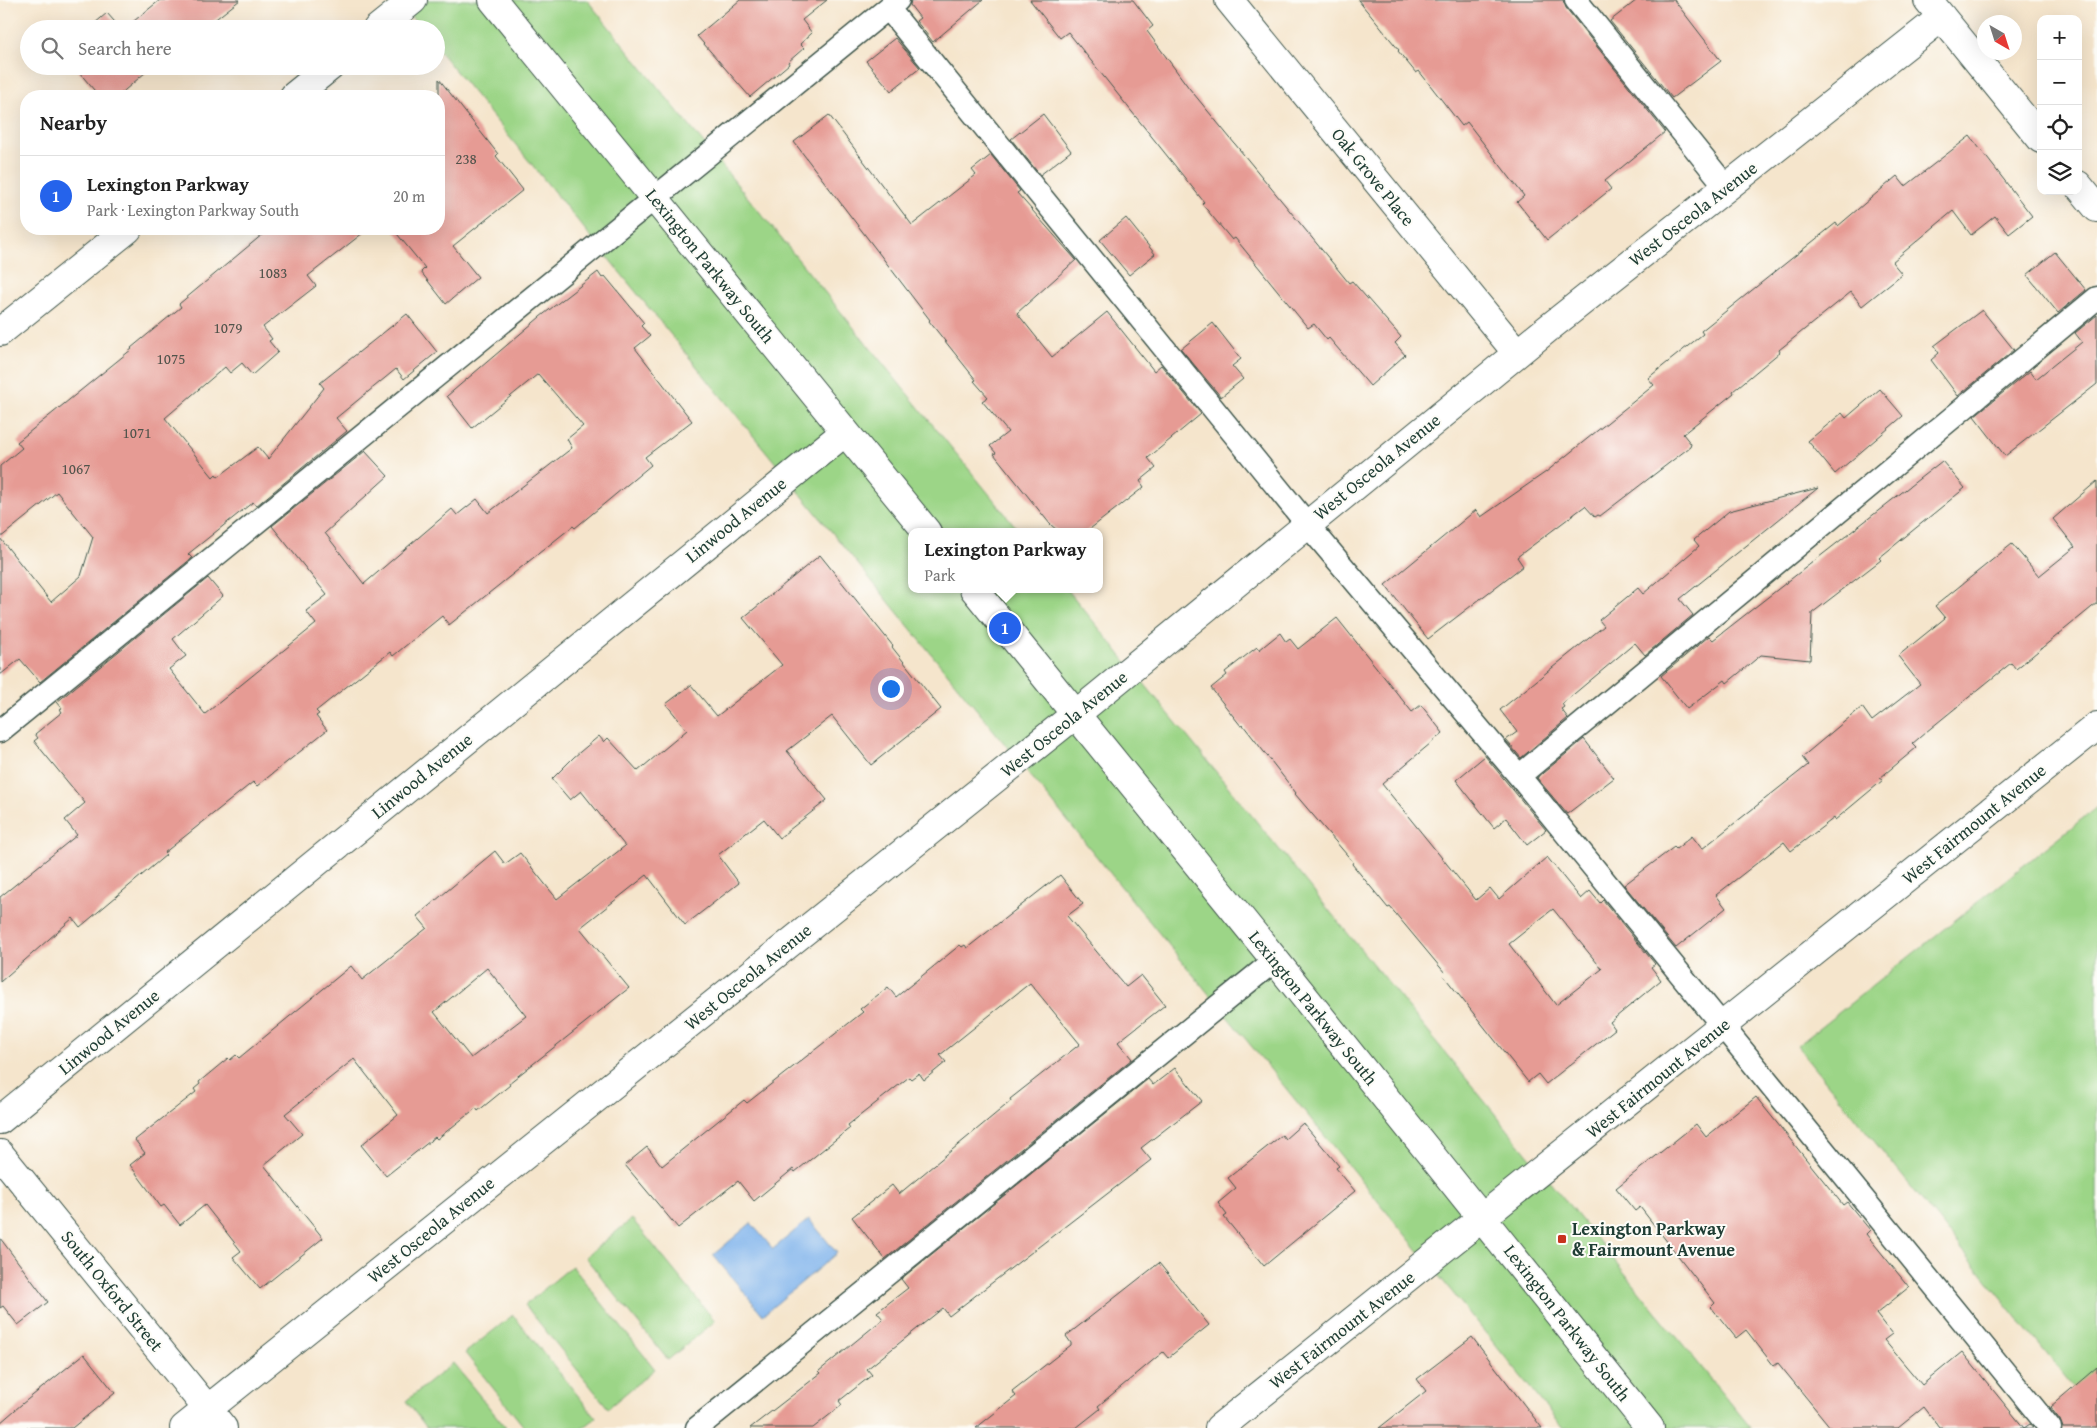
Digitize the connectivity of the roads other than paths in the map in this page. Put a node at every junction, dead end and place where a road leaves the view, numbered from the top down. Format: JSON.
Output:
{"nodes":[{"id":1,"x":413,"y":0,"type":"edge"},
{"id":2,"x":493,"y":0,"type":"edge"},
{"id":3,"x":1228,"y":0,"type":"edge"},
{"id":4,"x":1576,"y":0,"type":"edge"},
{"id":5,"x":893,"y":4,"type":"edge"},
{"id":6,"x":1935,"y":9,"type":"edge"},
{"id":7,"x":388,"y":20,"type":"edge"},
{"id":8,"x":320,"y":75,"type":"edge"},
{"id":9,"x":301,"y":90,"type":"edge"},
{"id":10,"x":2037,"y":134,"type":"edge"},
{"id":11,"x":1727,"y":188,"type":"junction"},
{"id":12,"x":2082,"y":190,"type":"edge"},
{"id":13,"x":655,"y":199,"type":"junction"},
{"id":14,"x":2097,"y":208,"type":"edge"},
{"id":15,"x":121,"y":235,"type":"edge"},
{"id":16,"x":2097,"y":298,"type":"edge"},
{"id":17,"x":0,"y":332,"type":"edge"},
{"id":18,"x":1517,"y":354,"type":"junction"},
{"id":19,"x":845,"y":432,"type":"junction"},
{"id":20,"x":1307,"y":524,"type":"junction"},
{"id":21,"x":924,"y":528,"type":"edge"},
{"id":22,"x":977,"y":593,"type":"edge"},
{"id":23,"x":1076,"y":714,"type":"junction"},
{"id":24,"x":2097,"y":726,"type":"edge"},
{"id":25,"x":0,"y":731,"type":"edge"},
{"id":26,"x":1519,"y":776,"type":"junction"},
{"id":27,"x":1275,"y":960,"type":"junction"},
{"id":28,"x":1723,"y":1026,"type":"junction"},
{"id":29,"x":0,"y":1120,"type":"edge"},
{"id":30,"x":0,"y":1154,"type":"edge"},
{"id":31,"x":1483,"y":1218,"type":"junction"},
{"id":32,"x":216,"y":1419,"type":"edge"},
{"id":33,"x":184,"y":1428,"type":"edge"},
{"id":34,"x":697,"y":1428,"type":"edge"},
{"id":35,"x":1219,"y":1428,"type":"edge"},
{"id":36,"x":1650,"y":1428,"type":"edge"},
{"id":37,"x":2050,"y":1428,"type":"edge"}],
"edges":[{"from":1,"to":7,"type":"street"},
{"from":2,"to":13,"type":"street","name":"Lexington Parkway South"},
{"from":3,"to":18,"type":"street","name":"Oak Grove Place"},
{"from":4,"to":11,"type":"lane"},
{"from":5,"to":13,"type":"lane"},
{"from":5,"to":20,"type":"lane"},
{"from":6,"to":10,"type":"street"},
{"from":6,"to":11,"type":"street","name":"West Osceola Avenue"},
{"from":8,"to":9,"type":"street"},
{"from":11,"to":18,"type":"street","name":"West Osceola Avenue"},
{"from":12,"to":14,"type":"street"},
{"from":13,"to":19,"type":"street","name":"Lexington Parkway South"},
{"from":13,"to":25,"type":"lane"},
{"from":15,"to":17,"type":"street"},
{"from":16,"to":26,"type":"lane"},
{"from":18,"to":20,"type":"street","name":"West Osceola Avenue"},
{"from":19,"to":21,"type":"street","name":"Lexington Parkway South"},
{"from":19,"to":29,"type":"street","name":"Linwood Avenue"},
{"from":20,"to":23,"type":"street","name":"West Osceola Avenue"},
{"from":20,"to":26,"type":"lane"},
{"from":22,"to":23,"type":"street","name":"Lexington Parkway South"},
{"from":23,"to":27,"type":"street","name":"Lexington Parkway South"},
{"from":23,"to":32,"type":"street","name":"West Osceola Avenue"},
{"from":24,"to":28,"type":"street","name":"West Fairmount Avenue"},
{"from":26,"to":28,"type":"lane"},
{"from":27,"to":31,"type":"street","name":"Lexington Parkway South"},
{"from":27,"to":34,"type":"lane"},
{"from":28,"to":31,"type":"street","name":"West Fairmount Avenue"},
{"from":28,"to":37,"type":"lane"},
{"from":30,"to":32,"type":"street","name":"South Oxford Street"},
{"from":31,"to":35,"type":"street","name":"West Fairmount Avenue"},
{"from":31,"to":36,"type":"street","name":"Lexington Parkway South"},
{"from":32,"to":33,"type":"street","name":"West Osceola Avenue"}]}
